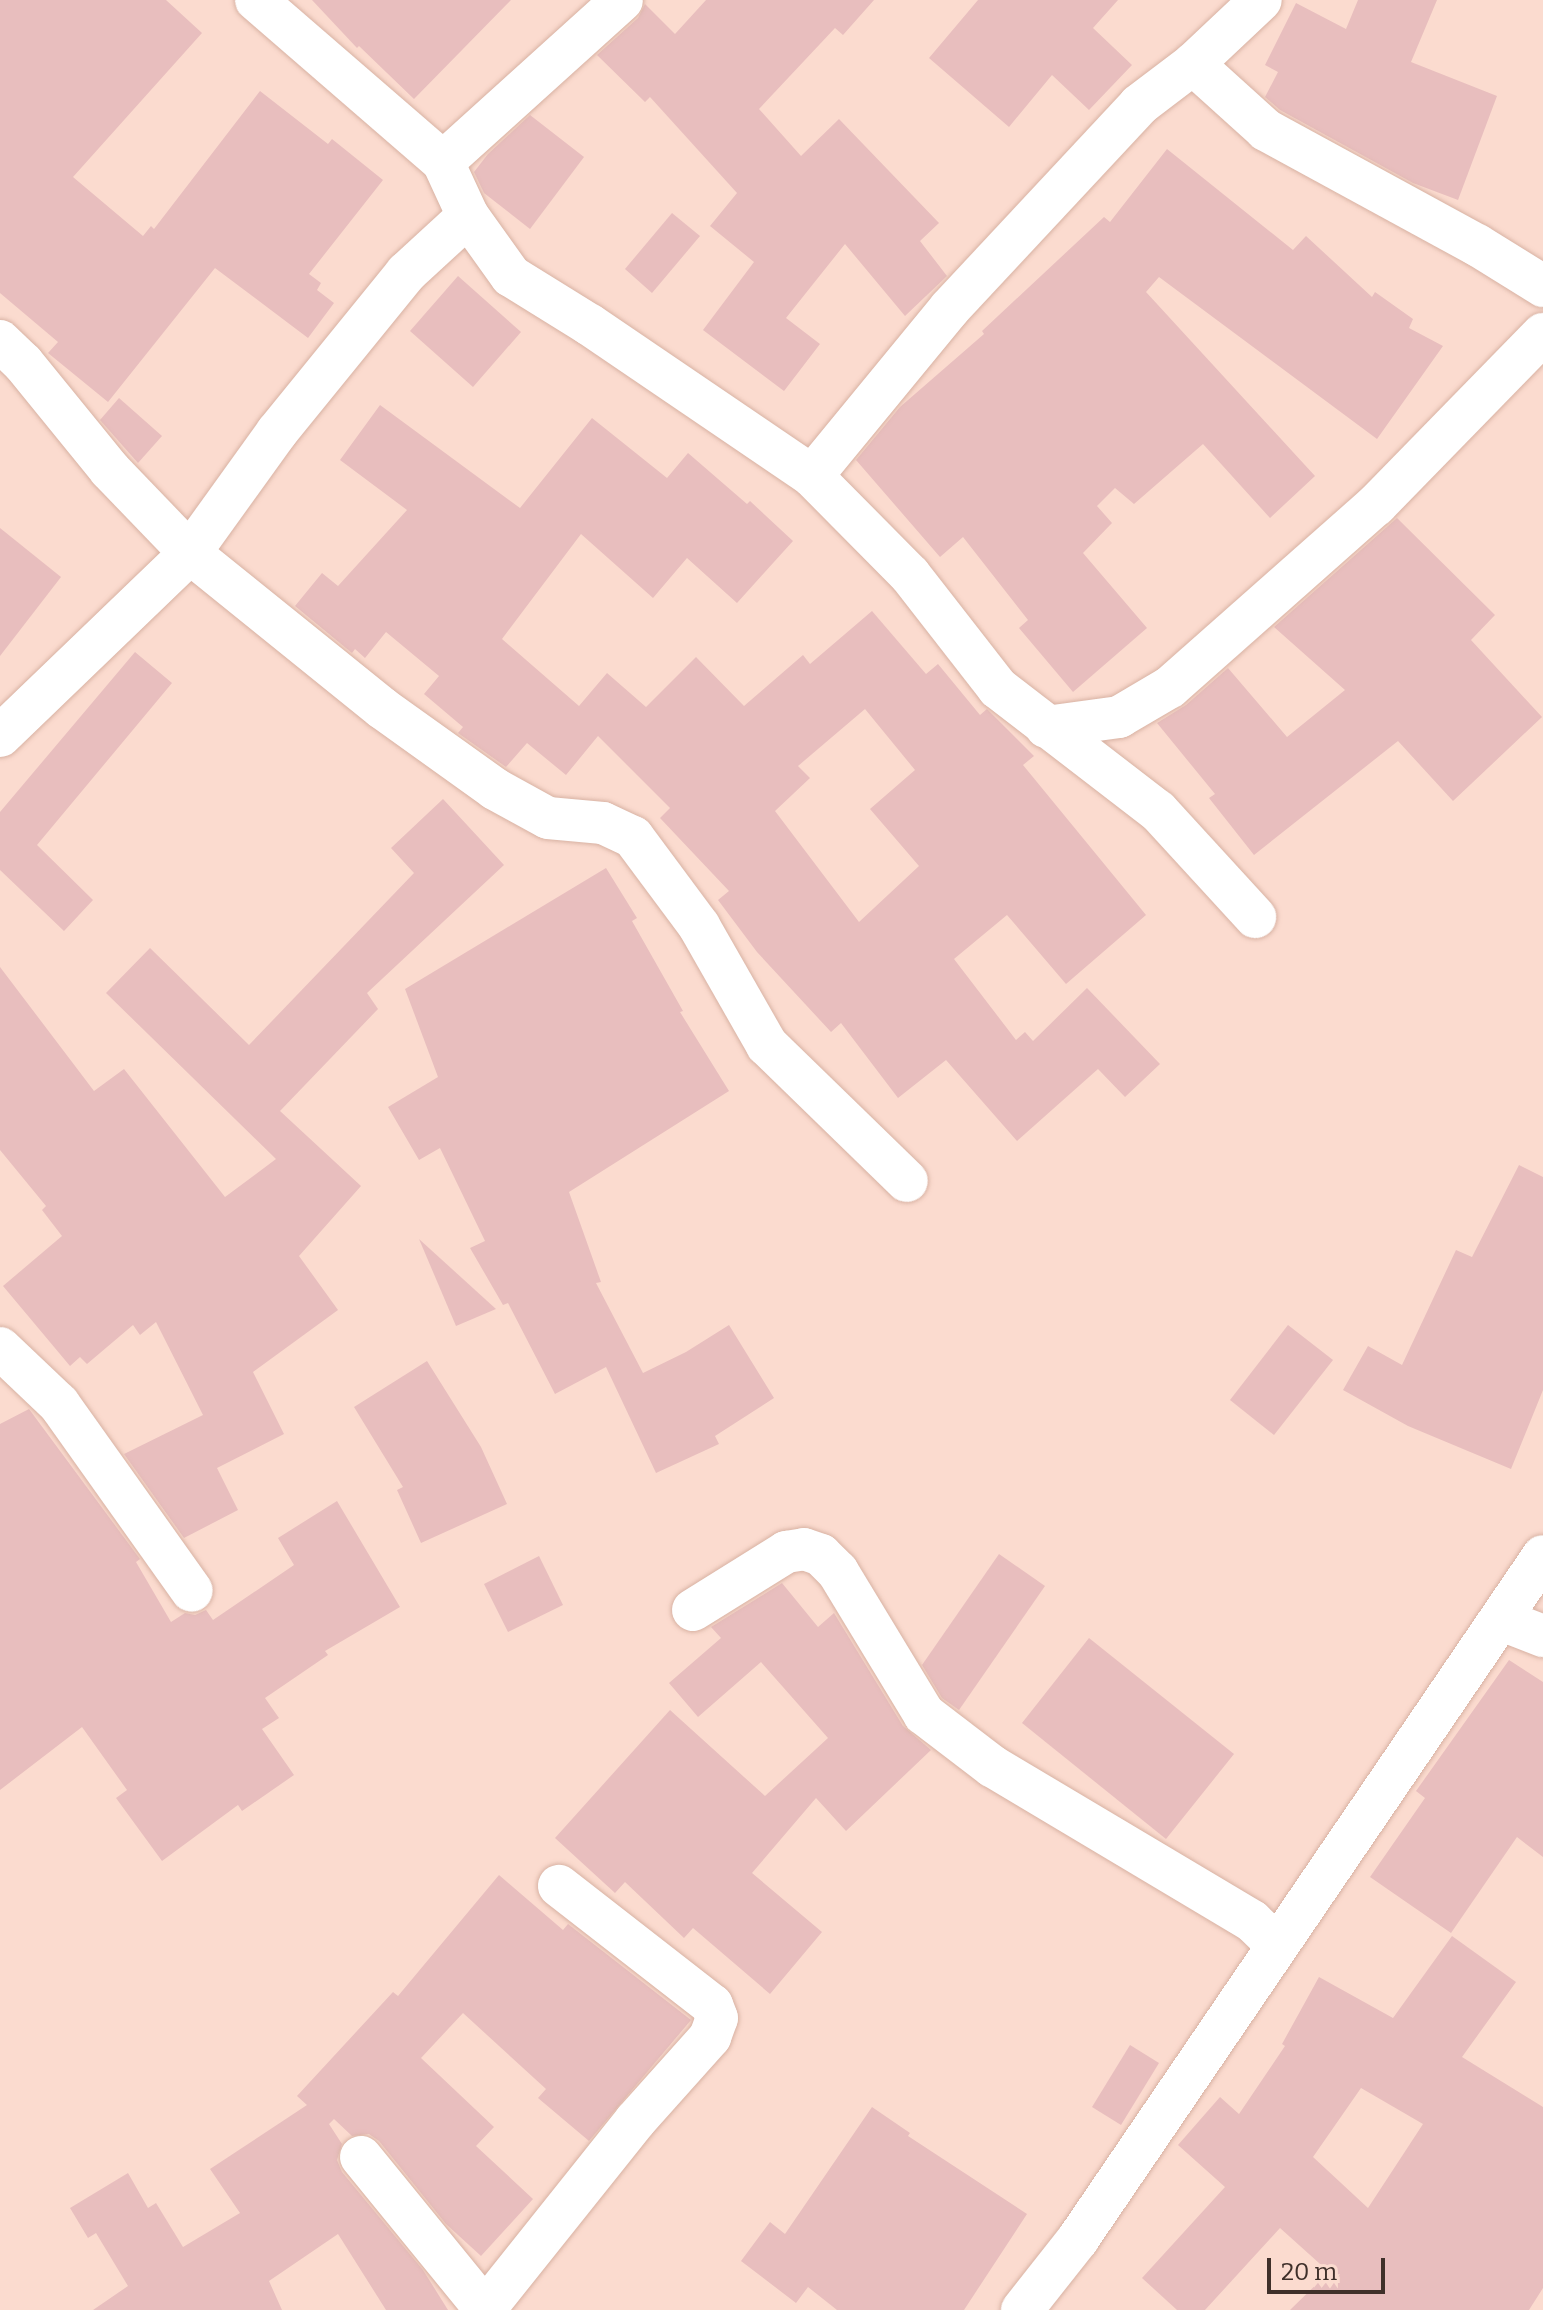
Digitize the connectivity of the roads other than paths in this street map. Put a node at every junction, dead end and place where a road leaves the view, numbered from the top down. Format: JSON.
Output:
{"nodes":[{"id":1,"x":256,"y":0,"type":"edge"},
{"id":2,"x":622,"y":0,"type":"edge"},
{"id":3,"x":1261,"y":0,"type":"edge"},
{"id":4,"x":1193,"y":64,"type":"junction"},
{"id":5,"x":443,"y":162,"type":"junction"},
{"id":6,"x":468,"y":216,"type":"junction"},
{"id":7,"x":1543,"y":286,"type":"edge"},
{"id":8,"x":1543,"y":334,"type":"edge"},
{"id":9,"x":0,"y":341,"type":"edge"},
{"id":10,"x":812,"y":476,"type":"junction"},
{"id":11,"x":190,"y":553,"type":"junction"},
{"id":12,"x":1046,"y":727,"type":"junction"},
{"id":13,"x":0,"y":736,"type":"edge"},
{"id":14,"x":1255,"y":917,"type":"dead end"},
{"id":15,"x":907,"y":1181,"type":"dead end"},
{"id":16,"x":0,"y":1348,"type":"edge"},
{"id":17,"x":1543,"y":1556,"type":"edge"},
{"id":18,"x":192,"y":1591,"type":"dead end"},
{"id":19,"x":693,"y":1610,"type":"dead end"},
{"id":20,"x":1502,"y":1620,"type":"junction"},
{"id":21,"x":1543,"y":1636,"type":"edge"},
{"id":22,"x":559,"y":1886,"type":"dead end"},
{"id":23,"x":1276,"y":1944,"type":"junction"},
{"id":24,"x":361,"y":2157,"type":"dead end"},
{"id":25,"x":486,"y":2310,"type":"edge"},
{"id":26,"x":1022,"y":2310,"type":"edge"}],
"edges":[{"from":1,"to":5,"type":"street"},
{"from":2,"to":5,"type":"street"},
{"from":3,"to":4,"type":"street"},
{"from":4,"to":7,"type":"street"},
{"from":4,"to":10,"type":"street"},
{"from":5,"to":6,"type":"street"},
{"from":6,"to":10,"type":"street"},
{"from":6,"to":11,"type":"street"},
{"from":8,"to":12,"type":"street"},
{"from":9,"to":11,"type":"street"},
{"from":10,"to":12,"type":"street"},
{"from":11,"to":13,"type":"street"},
{"from":11,"to":15,"type":"street"},
{"from":12,"to":14,"type":"street"},
{"from":16,"to":18,"type":"street"},
{"from":17,"to":20,"type":"street"},
{"from":19,"to":23,"type":"street"},
{"from":20,"to":21,"type":"street"},
{"from":20,"to":23,"type":"street"},
{"from":22,"to":25,"type":"street"},
{"from":23,"to":26,"type":"street"},
{"from":24,"to":25,"type":"street"}]}
